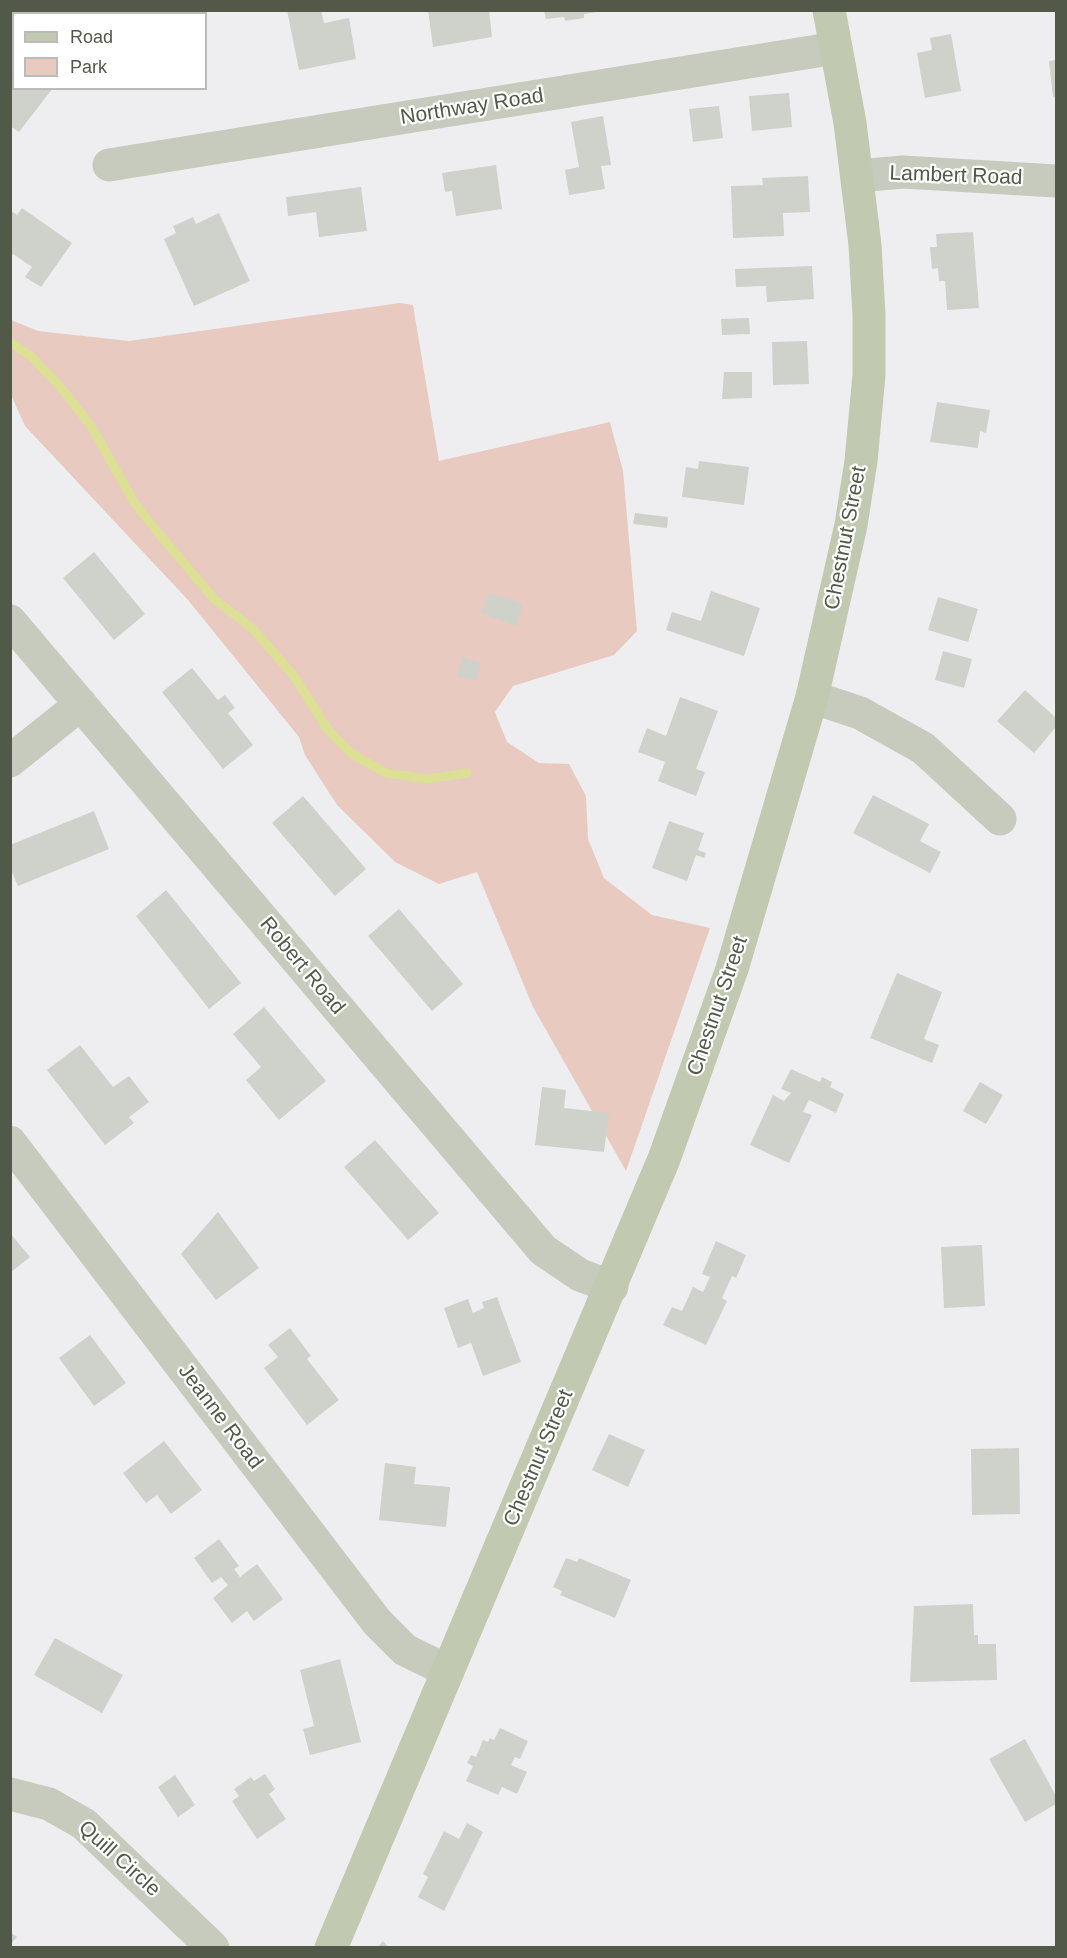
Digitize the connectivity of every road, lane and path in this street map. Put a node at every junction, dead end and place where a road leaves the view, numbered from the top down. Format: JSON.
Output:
{"nodes":[{"id":1,"x":830,"y":10,"type":"edge"},
{"id":2,"x":836,"y":48,"type":"junction"},
{"id":3,"x":109,"y":165,"type":"dead end"},
{"id":4,"x":857,"y":176,"type":"junction"},
{"id":5,"x":1056,"y":181,"type":"edge"},
{"id":6,"x":10,"y":621,"type":"edge"},
{"id":7,"x":812,"y":697,"type":"junction"},
{"id":8,"x":81,"y":704,"type":"junction"},
{"id":9,"x":10,"y":761,"type":"edge"},
{"id":10,"x":1000,"y":819,"type":"dead end"},
{"id":11,"x":10,"y":1142,"type":"edge"},
{"id":12,"x":612,"y":1287,"type":"junction"},
{"id":13,"x":448,"y":1671,"type":"junction"},
{"id":14,"x":10,"y":1794,"type":"edge"},
{"id":15,"x":213,"y":1947,"type":"edge"},
{"id":16,"x":332,"y":1947,"type":"edge"}],
"edges":[{"from":1,"to":2,"type":"main road","name":"Chestnut Street"},
{"from":2,"to":3,"type":"street","name":"Northway Road"},
{"from":2,"to":4,"type":"main road","name":"Chestnut Street"},
{"from":4,"to":5,"type":"street","name":"Lambert Road"},
{"from":4,"to":7,"type":"main road","name":"Chestnut Street"},
{"from":6,"to":8,"type":"street","name":"Robert Road"},
{"from":7,"to":10,"type":"street"},
{"from":7,"to":12,"type":"main road","name":"Chestnut Street"},
{"from":8,"to":9,"type":"street"},
{"from":8,"to":12,"type":"street","name":"Robert Road"},
{"from":11,"to":13,"type":"street","name":"Jeanne Road"},
{"from":12,"to":13,"type":"main road","name":"Chestnut Street"},
{"from":13,"to":16,"type":"main road","name":"Chestnut Street"},
{"from":14,"to":15,"type":"street","name":"Quill Circle"}]}
